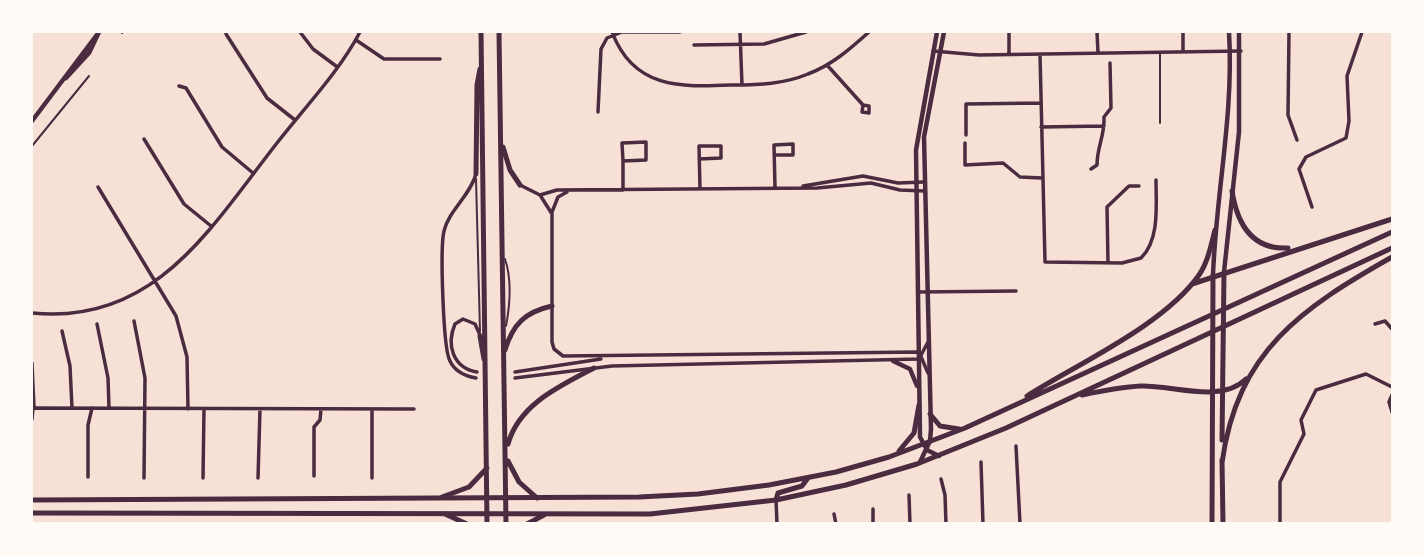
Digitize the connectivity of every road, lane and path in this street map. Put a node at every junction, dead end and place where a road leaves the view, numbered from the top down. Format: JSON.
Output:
{"nodes":[{"id":1,"x":99,"y":32,"type":"edge"},
{"id":2,"x":300,"y":32,"type":"edge"},
{"id":3,"x":360,"y":32,"type":"edge"},
{"id":4,"x":481,"y":32,"type":"edge"},
{"id":5,"x":499,"y":32,"type":"edge"},
{"id":6,"x":680,"y":32,"type":"edge"},
{"id":7,"x":740,"y":32,"type":"edge"},
{"id":8,"x":806,"y":32,"type":"edge"},
{"id":9,"x":869,"y":32,"type":"edge"},
{"id":10,"x":937,"y":32,"type":"edge"},
{"id":11,"x":944,"y":32,"type":"edge"},
{"id":12,"x":1009,"y":32,"type":"edge"},
{"id":13,"x":1097,"y":32,"type":"edge"},
{"id":14,"x":1183,"y":32,"type":"edge"},
{"id":15,"x":1229,"y":32,"type":"edge"},
{"id":16,"x":1240,"y":32,"type":"edge"},
{"id":17,"x":1289,"y":32,"type":"edge"},
{"id":18,"x":1362,"y":32,"type":"edge"},
{"id":19,"x":613,"y":33,"type":"edge"},
{"id":20,"x":226,"y":34,"type":"dead end"},
{"id":21,"x":356,"y":40,"type":"junction"},
{"id":22,"x":740,"y":44,"type":"junction"},
{"id":23,"x":694,"y":45,"type":"dead end"},
{"id":24,"x":933,"y":51,"type":"junction"},
{"id":25,"x":1183,"y":51,"type":"junction"},
{"id":26,"x":1230,"y":51,"type":"junction"},
{"id":27,"x":1241,"y":51,"type":"junction"},
{"id":28,"x":940,"y":52,"type":"junction"},
{"id":29,"x":1160,"y":52,"type":"junction"},
{"id":30,"x":1098,"y":53,"type":"junction"},
{"id":31,"x":1040,"y":54,"type":"junction"},
{"id":32,"x":1009,"y":55,"type":"junction"},
{"id":33,"x":440,"y":59,"type":"dead end"},
{"id":34,"x":482,"y":62,"type":"junction"},
{"id":35,"x":1110,"y":63,"type":"dead end"},
{"id":36,"x":827,"y":65,"type":"junction"},
{"id":37,"x":336,"y":66,"type":"junction"},
{"id":38,"x":89,"y":76,"type":"dead end"},
{"id":39,"x":742,"y":85,"type":"junction"},
{"id":40,"x":179,"y":86,"type":"dead end"},
{"id":41,"x":1040,"y":103,"type":"junction"},
{"id":42,"x":863,"y":105,"type":"dead end"},
{"id":43,"x":598,"y":112,"type":"dead end"},
{"id":44,"x":295,"y":120,"type":"junction"},
{"id":45,"x":32,"y":121,"type":"edge"},
{"id":46,"x":1160,"y":123,"type":"dead end"},
{"id":47,"x":1104,"y":126,"type":"junction"},
{"id":48,"x":1041,"y":127,"type":"junction"},
{"id":49,"x":966,"y":135,"type":"dead end"},
{"id":50,"x":144,"y":139,"type":"dead end"},
{"id":51,"x":501,"y":139,"type":"junction"},
{"id":52,"x":1297,"y":140,"type":"dead end"},
{"id":53,"x":965,"y":143,"type":"dead end"},
{"id":54,"x":32,"y":146,"type":"edge"},
{"id":55,"x":774,"y":155,"type":"junction"},
{"id":56,"x":699,"y":159,"type":"junction"},
{"id":57,"x":623,"y":161,"type":"junction"},
{"id":58,"x":1091,"y":169,"type":"dead end"},
{"id":59,"x":253,"y":173,"type":"junction"},
{"id":60,"x":476,"y":174,"type":"junction"},
{"id":61,"x":877,"y":177,"type":"junction"},
{"id":62,"x":1042,"y":178,"type":"junction"},
{"id":63,"x":1156,"y":180,"type":"dead end"},
{"id":64,"x":829,"y":182,"type":"junction"},
{"id":65,"x":924,"y":182,"type":"junction"},
{"id":66,"x":871,"y":183,"type":"junction"},
{"id":67,"x":916,"y":183,"type":"junction"},
{"id":68,"x":520,"y":185,"type":"joint"},
{"id":69,"x":1139,"y":186,"type":"dead end"},
{"id":70,"x":99,"y":187,"type":"dead end"},
{"id":71,"x":798,"y":187,"type":"junction"},
{"id":72,"x":775,"y":188,"type":"junction"},
{"id":73,"x":821,"y":188,"type":"junction"},
{"id":74,"x":700,"y":189,"type":"junction"},
{"id":75,"x":570,"y":191,"type":"junction"},
{"id":76,"x":623,"y":191,"type":"junction"},
{"id":77,"x":916,"y":191,"type":"junction"},
{"id":78,"x":924,"y":191,"type":"junction"},
{"id":79,"x":1232,"y":191,"type":"junction"},
{"id":80,"x":540,"y":195,"type":"junction"},
{"id":81,"x":1312,"y":207,"type":"dead end"},
{"id":82,"x":552,"y":214,"type":"junction"},
{"id":83,"x":1392,"y":219,"type":"edge"},
{"id":84,"x":211,"y":226,"type":"junction"},
{"id":85,"x":1215,"y":230,"type":"junction"},
{"id":86,"x":1392,"y":232,"type":"edge"},
{"id":87,"x":1294,"y":248,"type":"junction"},
{"id":88,"x":1392,"y":248,"type":"edge"},
{"id":89,"x":1392,"y":257,"type":"edge"},
{"id":90,"x":1108,"y":263,"type":"junction"},
{"id":91,"x":1224,"y":272,"type":"junction"},
{"id":92,"x":1213,"y":275,"type":"junction"},
{"id":93,"x":157,"y":282,"type":"junction"},
{"id":94,"x":1192,"y":284,"type":"junction"},
{"id":95,"x":1016,"y":291,"type":"dead end"},
{"id":96,"x":918,"y":292,"type":"junction"},
{"id":97,"x":926,"y":292,"type":"junction"},
{"id":98,"x":552,"y":306,"type":"junction"},
{"id":99,"x":32,"y":313,"type":"edge"},
{"id":100,"x":134,"y":321,"type":"dead end"},
{"id":101,"x":97,"y":324,"type":"dead end"},
{"id":102,"x":1375,"y":324,"type":"dead end"},
{"id":103,"x":1392,"y":329,"type":"edge"},
{"id":104,"x":62,"y":331,"type":"dead end"},
{"id":105,"x":480,"y":336,"type":"junction"},
{"id":106,"x":928,"y":342,"type":"junction"},
{"id":107,"x":503,"y":356,"type":"junction"},
{"id":108,"x":920,"y":356,"type":"junction"},
{"id":109,"x":610,"y":357,"type":"junction"},
{"id":110,"x":893,"y":361,"type":"junction"},
{"id":111,"x":32,"y":363,"type":"edge"},
{"id":112,"x":487,"y":365,"type":"junction"},
{"id":113,"x":594,"y":368,"type":"junction"},
{"id":114,"x":477,"y":372,"type":"dead end"},
{"id":115,"x":1249,"y":377,"type":"junction"},
{"id":116,"x":476,"y":378,"type":"dead end"},
{"id":117,"x":930,"y":379,"type":"junction"},
{"id":118,"x":1392,"y":387,"type":"edge"},
{"id":119,"x":1222,"y":389,"type":"junction"},
{"id":120,"x":1213,"y":391,"type":"junction"},
{"id":121,"x":919,"y":393,"type":"junction"},
{"id":122,"x":1392,"y":395,"type":"edge"},
{"id":123,"x":1072,"y":397,"type":"junction"},
{"id":124,"x":1016,"y":403,"type":"junction"},
{"id":125,"x":919,"y":405,"type":"junction"},
{"id":126,"x":33,"y":408,"type":"edge"},
{"id":127,"x":72,"y":408,"type":"junction"},
{"id":128,"x":92,"y":408,"type":"junction"},
{"id":129,"x":109,"y":408,"type":"junction"},
{"id":130,"x":145,"y":408,"type":"junction"},
{"id":131,"x":188,"y":409,"type":"junction"},
{"id":132,"x":204,"y":409,"type":"junction"},
{"id":133,"x":260,"y":409,"type":"junction"},
{"id":134,"x":321,"y":409,"type":"junction"},
{"id":135,"x":372,"y":410,"type":"junction"},
{"id":136,"x":414,"y":410,"type":"dead end"},
{"id":137,"x":1392,"y":412,"type":"edge"},
{"id":138,"x":930,"y":414,"type":"junction"},
{"id":139,"x":32,"y":419,"type":"edge"},
{"id":140,"x":965,"y":428,"type":"junction"},
{"id":141,"x":930,"y":441,"type":"junction"},
{"id":142,"x":922,"y":444,"type":"junction"},
{"id":143,"x":1017,"y":446,"type":"dead end"},
{"id":144,"x":927,"y":450,"type":"junction"},
{"id":145,"x":506,"y":452,"type":"junction"},
{"id":146,"x":897,"y":454,"type":"junction"},
{"id":147,"x":939,"y":456,"type":"junction"},
{"id":148,"x":981,"y":462,"type":"dead end"},
{"id":149,"x":919,"y":463,"type":"junction"},
{"id":150,"x":1222,"y":463,"type":"junction"},
{"id":151,"x":487,"y":468,"type":"junction"},
{"id":152,"x":314,"y":476,"type":"dead end"},
{"id":153,"x":88,"y":477,"type":"dead end"},
{"id":154,"x":144,"y":478,"type":"dead end"},
{"id":155,"x":203,"y":478,"type":"dead end"},
{"id":156,"x":258,"y":478,"type":"dead end"},
{"id":157,"x":373,"y":478,"type":"dead end"},
{"id":158,"x":808,"y":478,"type":"junction"},
{"id":159,"x":941,"y":480,"type":"dead end"},
{"id":160,"x":909,"y":495,"type":"dead end"},
{"id":161,"x":443,"y":497,"type":"junction"},
{"id":162,"x":487,"y":498,"type":"junction"},
{"id":163,"x":506,"y":498,"type":"junction"},
{"id":164,"x":537,"y":498,"type":"junction"},
{"id":165,"x":32,"y":500,"type":"edge"},
{"id":166,"x":776,"y":500,"type":"junction"},
{"id":167,"x":873,"y":509,"type":"dead end"},
{"id":168,"x":32,"y":513,"type":"edge"},
{"id":169,"x":445,"y":514,"type":"junction"},
{"id":170,"x":488,"y":514,"type":"junction"},
{"id":171,"x":834,"y":514,"type":"dead end"},
{"id":172,"x":506,"y":515,"type":"junction"},
{"id":173,"x":544,"y":515,"type":"junction"},
{"id":174,"x":467,"y":523,"type":"edge"},
{"id":175,"x":487,"y":523,"type":"edge"},
{"id":176,"x":506,"y":523,"type":"edge"},
{"id":177,"x":527,"y":523,"type":"edge"},
{"id":178,"x":777,"y":523,"type":"edge"},
{"id":179,"x":836,"y":523,"type":"edge"},
{"id":180,"x":873,"y":523,"type":"edge"},
{"id":181,"x":910,"y":523,"type":"edge"},
{"id":182,"x":947,"y":523,"type":"edge"},
{"id":183,"x":983,"y":523,"type":"edge"},
{"id":184,"x":1020,"y":523,"type":"edge"},
{"id":185,"x":1212,"y":523,"type":"edge"},
{"id":186,"x":1223,"y":523,"type":"edge"},
{"id":187,"x":1280,"y":523,"type":"edge"}],
"edges":[{"from":1,"to":45,"type":"street"},
{"from":2,"to":37,"type":"street"},
{"from":3,"to":21,"type":"street"},
{"from":4,"to":34,"type":"main road"},
{"from":5,"to":51,"type":"main road"},
{"from":6,"to":19,"type":"street"},
{"from":7,"to":22,"type":"street"},
{"from":8,"to":22,"type":"street"},
{"from":9,"to":36,"type":"street"},
{"from":10,"to":24,"type":"street"},
{"from":11,"to":28,"type":"street"},
{"from":12,"to":32,"type":"street"},
{"from":13,"to":30,"type":"street"},
{"from":14,"to":25,"type":"street"},
{"from":15,"to":26,"type":"street"},
{"from":16,"to":27,"type":"street"},
{"from":17,"to":52,"type":"street"},
{"from":18,"to":81,"type":"street"},
{"from":19,"to":39,"type":"street"},
{"from":19,"to":43,"type":"street"},
{"from":20,"to":44,"type":"street"},
{"from":21,"to":33,"type":"street"},
{"from":21,"to":37,"type":"street"},
{"from":22,"to":23,"type":"street"},
{"from":22,"to":39,"type":"street"},
{"from":24,"to":28,"type":"street"},
{"from":24,"to":67,"type":"street"},
{"from":25,"to":26,"type":"street"},
{"from":25,"to":29,"type":"street"},
{"from":26,"to":27,"type":"street"},
{"from":26,"to":85,"type":"street"},
{"from":27,"to":79,"type":"street"},
{"from":28,"to":32,"type":"street"},
{"from":28,"to":65,"type":"street"},
{"from":29,"to":30,"type":"street"},
{"from":29,"to":46,"type":"lane"},
{"from":30,"to":31,"type":"street"},
{"from":31,"to":32,"type":"street"},
{"from":31,"to":41,"type":"street"},
{"from":34,"to":60,"type":"main road"},
{"from":34,"to":112,"type":"main road"},
{"from":35,"to":47,"type":"street"},
{"from":36,"to":39,"type":"street"},
{"from":36,"to":42,"type":"street"},
{"from":37,"to":44,"type":"street"},
{"from":38,"to":54,"type":"lane"},
{"from":40,"to":59,"type":"street"},
{"from":41,"to":48,"type":"street"},
{"from":41,"to":49,"type":"street"},
{"from":44,"to":59,"type":"street"},
{"from":47,"to":48,"type":"street"},
{"from":47,"to":58,"type":"street"},
{"from":48,"to":62,"type":"street"},
{"from":50,"to":84,"type":"street"},
{"from":51,"to":68,"type":"main road"},
{"from":51,"to":107,"type":"main road"},
{"from":53,"to":62,"type":"street"},
{"from":55,"to":55,"type":"street"},
{"from":55,"to":72,"type":"street"},
{"from":56,"to":56,"type":"street"},
{"from":56,"to":74,"type":"street"},
{"from":57,"to":57,"type":"street"},
{"from":57,"to":76,"type":"street"},
{"from":59,"to":84,"type":"street"},
{"from":60,"to":105,"type":"lane"},
{"from":60,"to":116,"type":"street"},
{"from":61,"to":64,"type":"street"},
{"from":61,"to":66,"type":"lane"},
{"from":61,"to":67,"type":"street"},
{"from":62,"to":90,"type":"street"},
{"from":63,"to":90,"type":"street"},
{"from":64,"to":71,"type":"street"},
{"from":64,"to":73,"type":"lane"},
{"from":65,"to":67,"type":"street"},
{"from":65,"to":78,"type":"street"},
{"from":66,"to":73,"type":"street"},
{"from":66,"to":77,"type":"street"},
{"from":67,"to":77,"type":"street"},
{"from":68,"to":80,"type":"street"},
{"from":69,"to":90,"type":"street"},
{"from":70,"to":93,"type":"street"},
{"from":71,"to":72,"type":"street"},
{"from":71,"to":73,"type":"street"},
{"from":72,"to":74,"type":"street"},
{"from":74,"to":76,"type":"street"},
{"from":75,"to":76,"type":"street"},
{"from":75,"to":80,"type":"street"},
{"from":75,"to":82,"type":"street"},
{"from":77,"to":78,"type":"street"},
{"from":77,"to":96,"type":"street"},
{"from":78,"to":97,"type":"street"},
{"from":79,"to":87,"type":"main road"},
{"from":79,"to":91,"type":"street"},
{"from":80,"to":82,"type":"street"},
{"from":82,"to":98,"type":"street"},
{"from":83,"to":87,"type":"main road"},
{"from":84,"to":93,"type":"street"},
{"from":85,"to":92,"type":"street"},
{"from":85,"to":94,"type":"main road"},
{"from":86,"to":124,"type":"main road"},
{"from":87,"to":91,"type":"main road"},
{"from":88,"to":123,"type":"main road"},
{"from":89,"to":115,"type":"main road"},
{"from":91,"to":92,"type":"main road"},
{"from":91,"to":119,"type":"main road"},
{"from":92,"to":94,"type":"main road"},
{"from":92,"to":120,"type":"main road"},
{"from":93,"to":99,"type":"street"},
{"from":93,"to":131,"type":"street"},
{"from":94,"to":124,"type":"main road"},
{"from":95,"to":97,"type":"street"},
{"from":96,"to":97,"type":"street"},
{"from":96,"to":108,"type":"street"},
{"from":97,"to":106,"type":"street"},
{"from":98,"to":107,"type":"main road"},
{"from":98,"to":109,"type":"street"},
{"from":100,"to":130,"type":"street"},
{"from":101,"to":129,"type":"street"},
{"from":102,"to":103,"type":"street"},
{"from":104,"to":127,"type":"street"},
{"from":105,"to":112,"type":"main road"},
{"from":105,"to":114,"type":"street"},
{"from":106,"to":108,"type":"street"},
{"from":106,"to":117,"type":"street"},
{"from":107,"to":145,"type":"main road"},
{"from":108,"to":109,"type":"street"},
{"from":108,"to":110,"type":"street"},
{"from":108,"to":117,"type":"street"},
{"from":108,"to":121,"type":"street"},
{"from":109,"to":113,"type":"street"},
{"from":110,"to":113,"type":"street"},
{"from":110,"to":121,"type":"street"},
{"from":111,"to":126,"type":"street"},
{"from":112,"to":151,"type":"main road"},
{"from":113,"to":145,"type":"main road"},
{"from":115,"to":119,"type":"main road"},
{"from":115,"to":150,"type":"main road"},
{"from":117,"to":138,"type":"street"},
{"from":118,"to":187,"type":"street"},
{"from":119,"to":120,"type":"main road"},
{"from":119,"to":150,"type":"main road"},
{"from":120,"to":123,"type":"main road"},
{"from":120,"to":185,"type":"main road"},
{"from":121,"to":125,"type":"street"},
{"from":122,"to":137,"type":"street"},
{"from":123,"to":147,"type":"main road"},
{"from":124,"to":140,"type":"main road"},
{"from":125,"to":142,"type":"street"},
{"from":125,"to":146,"type":"main road"},
{"from":126,"to":127,"type":"street"},
{"from":126,"to":139,"type":"street"},
{"from":127,"to":128,"type":"street"},
{"from":128,"to":129,"type":"street"},
{"from":128,"to":153,"type":"street"},
{"from":129,"to":130,"type":"street"},
{"from":130,"to":131,"type":"street"},
{"from":130,"to":154,"type":"street"},
{"from":131,"to":132,"type":"street"},
{"from":132,"to":133,"type":"street"},
{"from":132,"to":155,"type":"street"},
{"from":133,"to":134,"type":"street"},
{"from":133,"to":156,"type":"street"},
{"from":134,"to":135,"type":"street"},
{"from":134,"to":152,"type":"street"},
{"from":135,"to":136,"type":"street"},
{"from":135,"to":157,"type":"street"},
{"from":138,"to":140,"type":"main road"},
{"from":138,"to":141,"type":"street"},
{"from":140,"to":141,"type":"main road"},
{"from":141,"to":142,"type":"main road"},
{"from":141,"to":144,"type":"street"},
{"from":142,"to":144,"type":"street"},
{"from":142,"to":146,"type":"main road"},
{"from":143,"to":184,"type":"street"},
{"from":144,"to":147,"type":"street"},
{"from":144,"to":149,"type":"street"},
{"from":145,"to":163,"type":"main road"},
{"from":145,"to":164,"type":"main road"},
{"from":146,"to":158,"type":"main road"},
{"from":147,"to":149,"type":"main road"},
{"from":148,"to":183,"type":"street"},
{"from":149,"to":166,"type":"main road"},
{"from":150,"to":186,"type":"main road"},
{"from":151,"to":161,"type":"main road"},
{"from":151,"to":162,"type":"main road"},
{"from":158,"to":164,"type":"main road"},
{"from":158,"to":166,"type":"main road"},
{"from":159,"to":182,"type":"street"},
{"from":160,"to":181,"type":"street"},
{"from":161,"to":162,"type":"main road"},
{"from":161,"to":165,"type":"main road"},
{"from":162,"to":163,"type":"main road"},
{"from":162,"to":170,"type":"main road"},
{"from":163,"to":164,"type":"main road"},
{"from":163,"to":172,"type":"main road"},
{"from":166,"to":173,"type":"main road"},
{"from":166,"to":178,"type":"street"},
{"from":167,"to":180,"type":"street"},
{"from":168,"to":169,"type":"main road"},
{"from":169,"to":170,"type":"main road"},
{"from":169,"to":174,"type":"main road"},
{"from":170,"to":172,"type":"main road"},
{"from":170,"to":175,"type":"main road"},
{"from":171,"to":179,"type":"street"},
{"from":172,"to":173,"type":"main road"},
{"from":172,"to":176,"type":"main road"},
{"from":173,"to":177,"type":"main road"}]}
